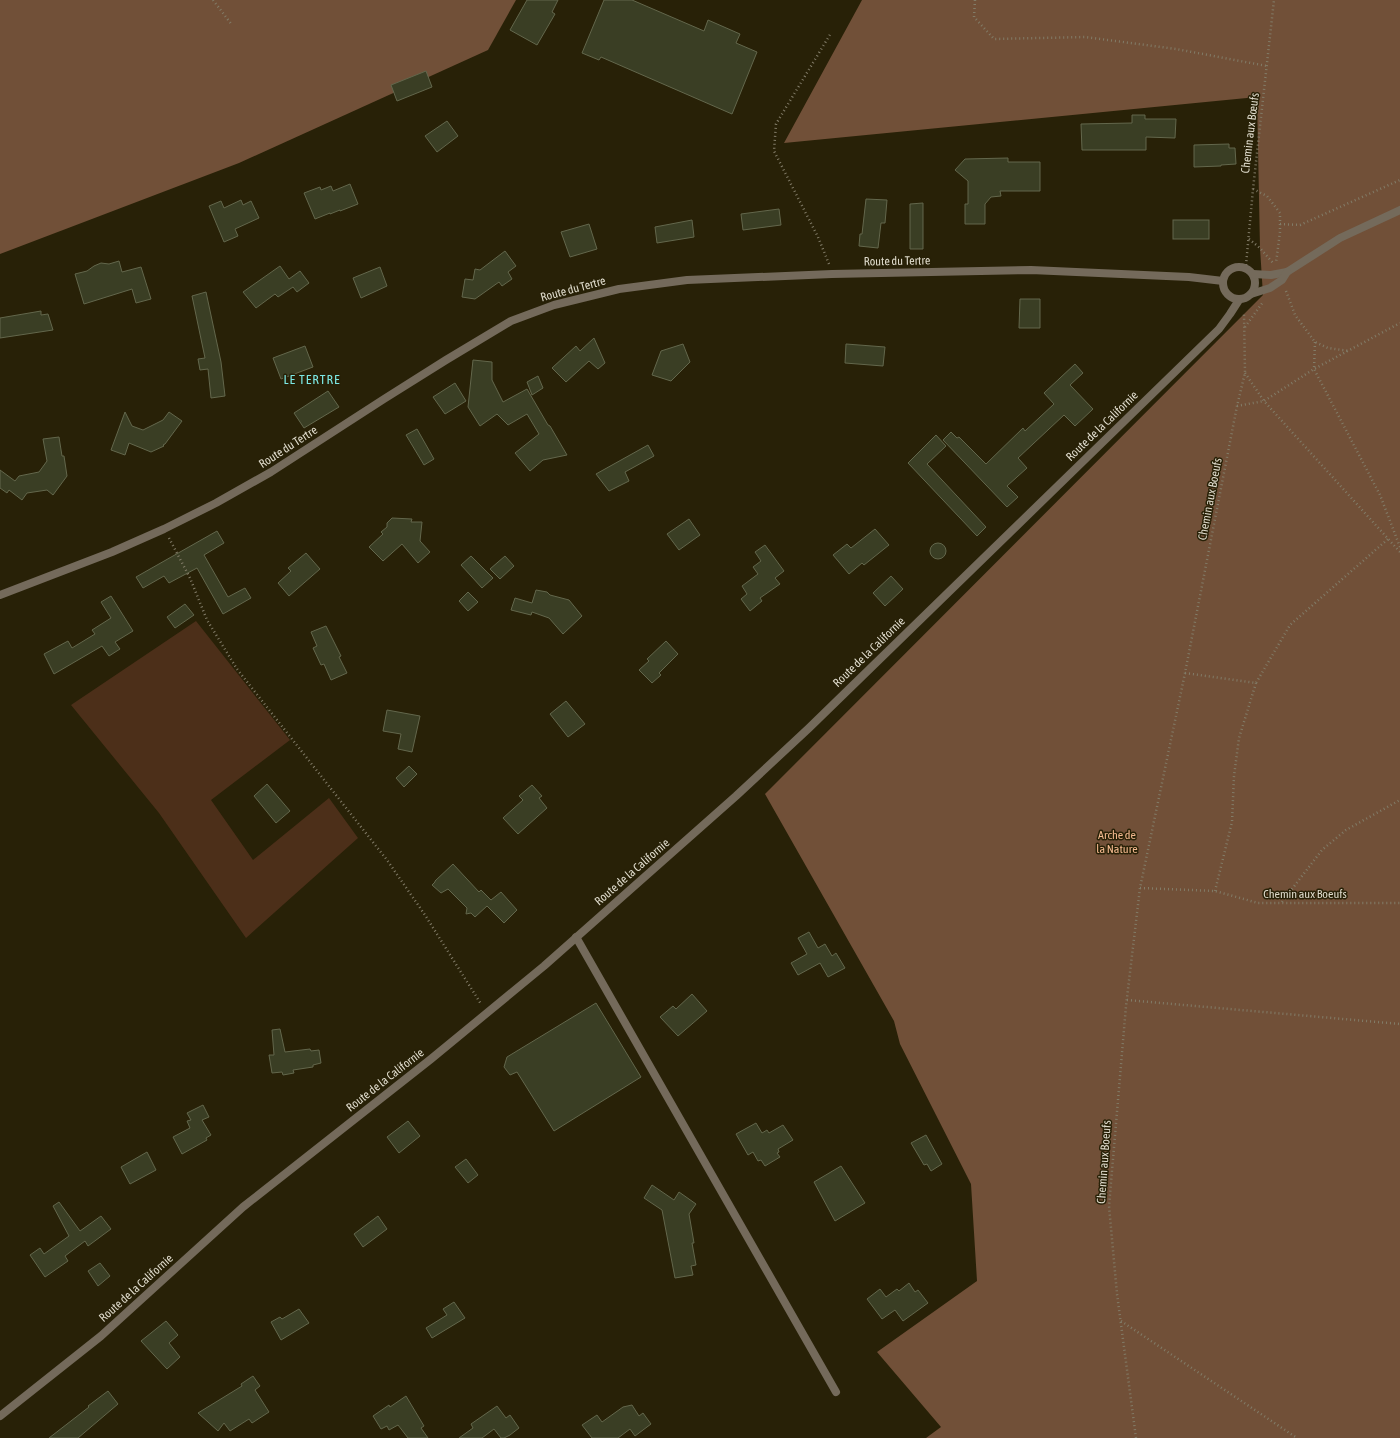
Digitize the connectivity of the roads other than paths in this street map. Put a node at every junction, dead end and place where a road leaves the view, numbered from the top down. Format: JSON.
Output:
{"nodes":[{"id":1,"x":1400,"y":210,"type":"edge"},
{"id":2,"x":1287,"y":272,"type":"junction"},
{"id":3,"x":1253,"y":274,"type":"junction"},
{"id":4,"x":1223,"y":281,"type":"junction"},
{"id":5,"x":1252,"y":294,"type":"junction"},
{"id":6,"x":1239,"y":300,"type":"junction"},
{"id":7,"x":0,"y":595,"type":"edge"},
{"id":8,"x":576,"y":937,"type":"junction"},
{"id":9,"x":836,"y":1392,"type":"dead end"},
{"id":10,"x":0,"y":1416,"type":"edge"}],
"edges":[{"from":1,"to":2,"type":"street"},
{"from":2,"to":3,"type":"street"},
{"from":2,"to":5,"type":"street"},
{"from":3,"to":4,"type":"street"},
{"from":3,"to":5,"type":"street"},
{"from":4,"to":6,"type":"street"},
{"from":4,"to":7,"type":"street","name":"Route du Tertre"},
{"from":5,"to":6,"type":"street"},
{"from":6,"to":8,"type":"street","name":"Route de la Californie"},
{"from":8,"to":9,"type":"street"},
{"from":8,"to":10,"type":"street","name":"Route de la Californie"}]}
